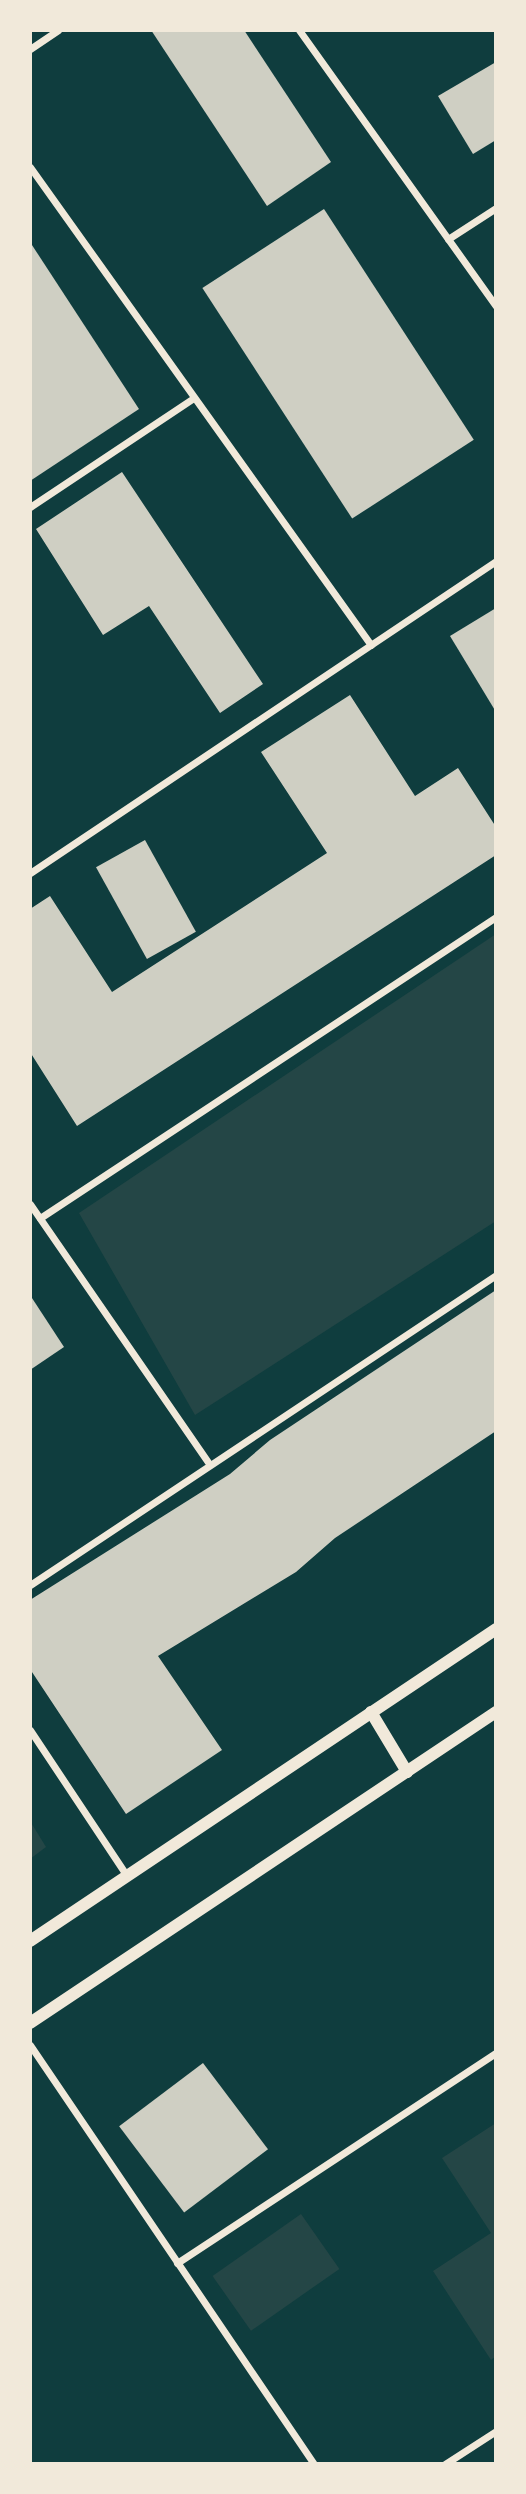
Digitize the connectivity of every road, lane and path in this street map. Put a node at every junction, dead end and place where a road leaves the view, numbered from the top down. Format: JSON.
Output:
{"nodes":[{"id":1,"x":58,"y":30,"type":"edge"},
{"id":2,"x":299,"y":30,"type":"edge"},
{"id":3,"x":30,"y":49,"type":"edge"},
{"id":4,"x":30,"y":167,"type":"edge"},
{"id":5,"x":496,"y":208,"type":"edge"},
{"id":6,"x":448,"y":239,"type":"junction"},
{"id":7,"x":496,"y":306,"type":"edge"},
{"id":8,"x":192,"y":399,"type":"junction"},
{"id":9,"x":30,"y":507,"type":"edge"},
{"id":10,"x":496,"y":561,"type":"edge"},
{"id":11,"x":371,"y":645,"type":"junction"},
{"id":12,"x":30,"y":873,"type":"edge"},
{"id":13,"x":496,"y":917,"type":"edge"},
{"id":14,"x":30,"y":1203,"type":"edge"},
{"id":15,"x":40,"y":1218,"type":"junction"},
{"id":16,"x":496,"y":1275,"type":"edge"},
{"id":17,"x":208,"y":1462,"type":"junction"},
{"id":18,"x":30,"y":1585,"type":"edge"},
{"id":19,"x":496,"y":1629,"type":"edge"},
{"id":20,"x":371,"y":1712,"type":"junction"},
{"id":21,"x":496,"y":1712,"type":"edge"},
{"id":22,"x":30,"y":1730,"type":"edge"},
{"id":23,"x":407,"y":1772,"type":"junction"},
{"id":24,"x":127,"y":1876,"type":"junction"},
{"id":25,"x":30,"y":1941,"type":"edge"},
{"id":26,"x":30,"y":2023,"type":"edge"},
{"id":27,"x":30,"y":2045,"type":"edge"},
{"id":28,"x":496,"y":2053,"type":"edge"},
{"id":29,"x":177,"y":2263,"type":"junction"},
{"id":30,"x":496,"y":2431,"type":"edge"},
{"id":31,"x":314,"y":2464,"type":"edge"},
{"id":32,"x":445,"y":2464,"type":"edge"}],
"edges":[{"from":1,"to":3,"type":"street"},
{"from":2,"to":6,"type":"street"},
{"from":4,"to":8,"type":"street"},
{"from":5,"to":6,"type":"street"},
{"from":6,"to":7,"type":"street"},
{"from":8,"to":9,"type":"street"},
{"from":8,"to":11,"type":"street"},
{"from":10,"to":11,"type":"street"},
{"from":11,"to":12,"type":"street"},
{"from":13,"to":15,"type":"street"},
{"from":14,"to":15,"type":"street"},
{"from":15,"to":17,"type":"street"},
{"from":16,"to":17,"type":"street"},
{"from":17,"to":18,"type":"street"},
{"from":19,"to":20,"type":"street"},
{"from":20,"to":23,"type":"street"},
{"from":20,"to":24,"type":"street"},
{"from":21,"to":23,"type":"street"},
{"from":22,"to":24,"type":"street"},
{"from":23,"to":26,"type":"street"},
{"from":24,"to":25,"type":"street"},
{"from":27,"to":29,"type":"street"},
{"from":28,"to":29,"type":"street"},
{"from":29,"to":31,"type":"street"},
{"from":30,"to":32,"type":"street"}]}
